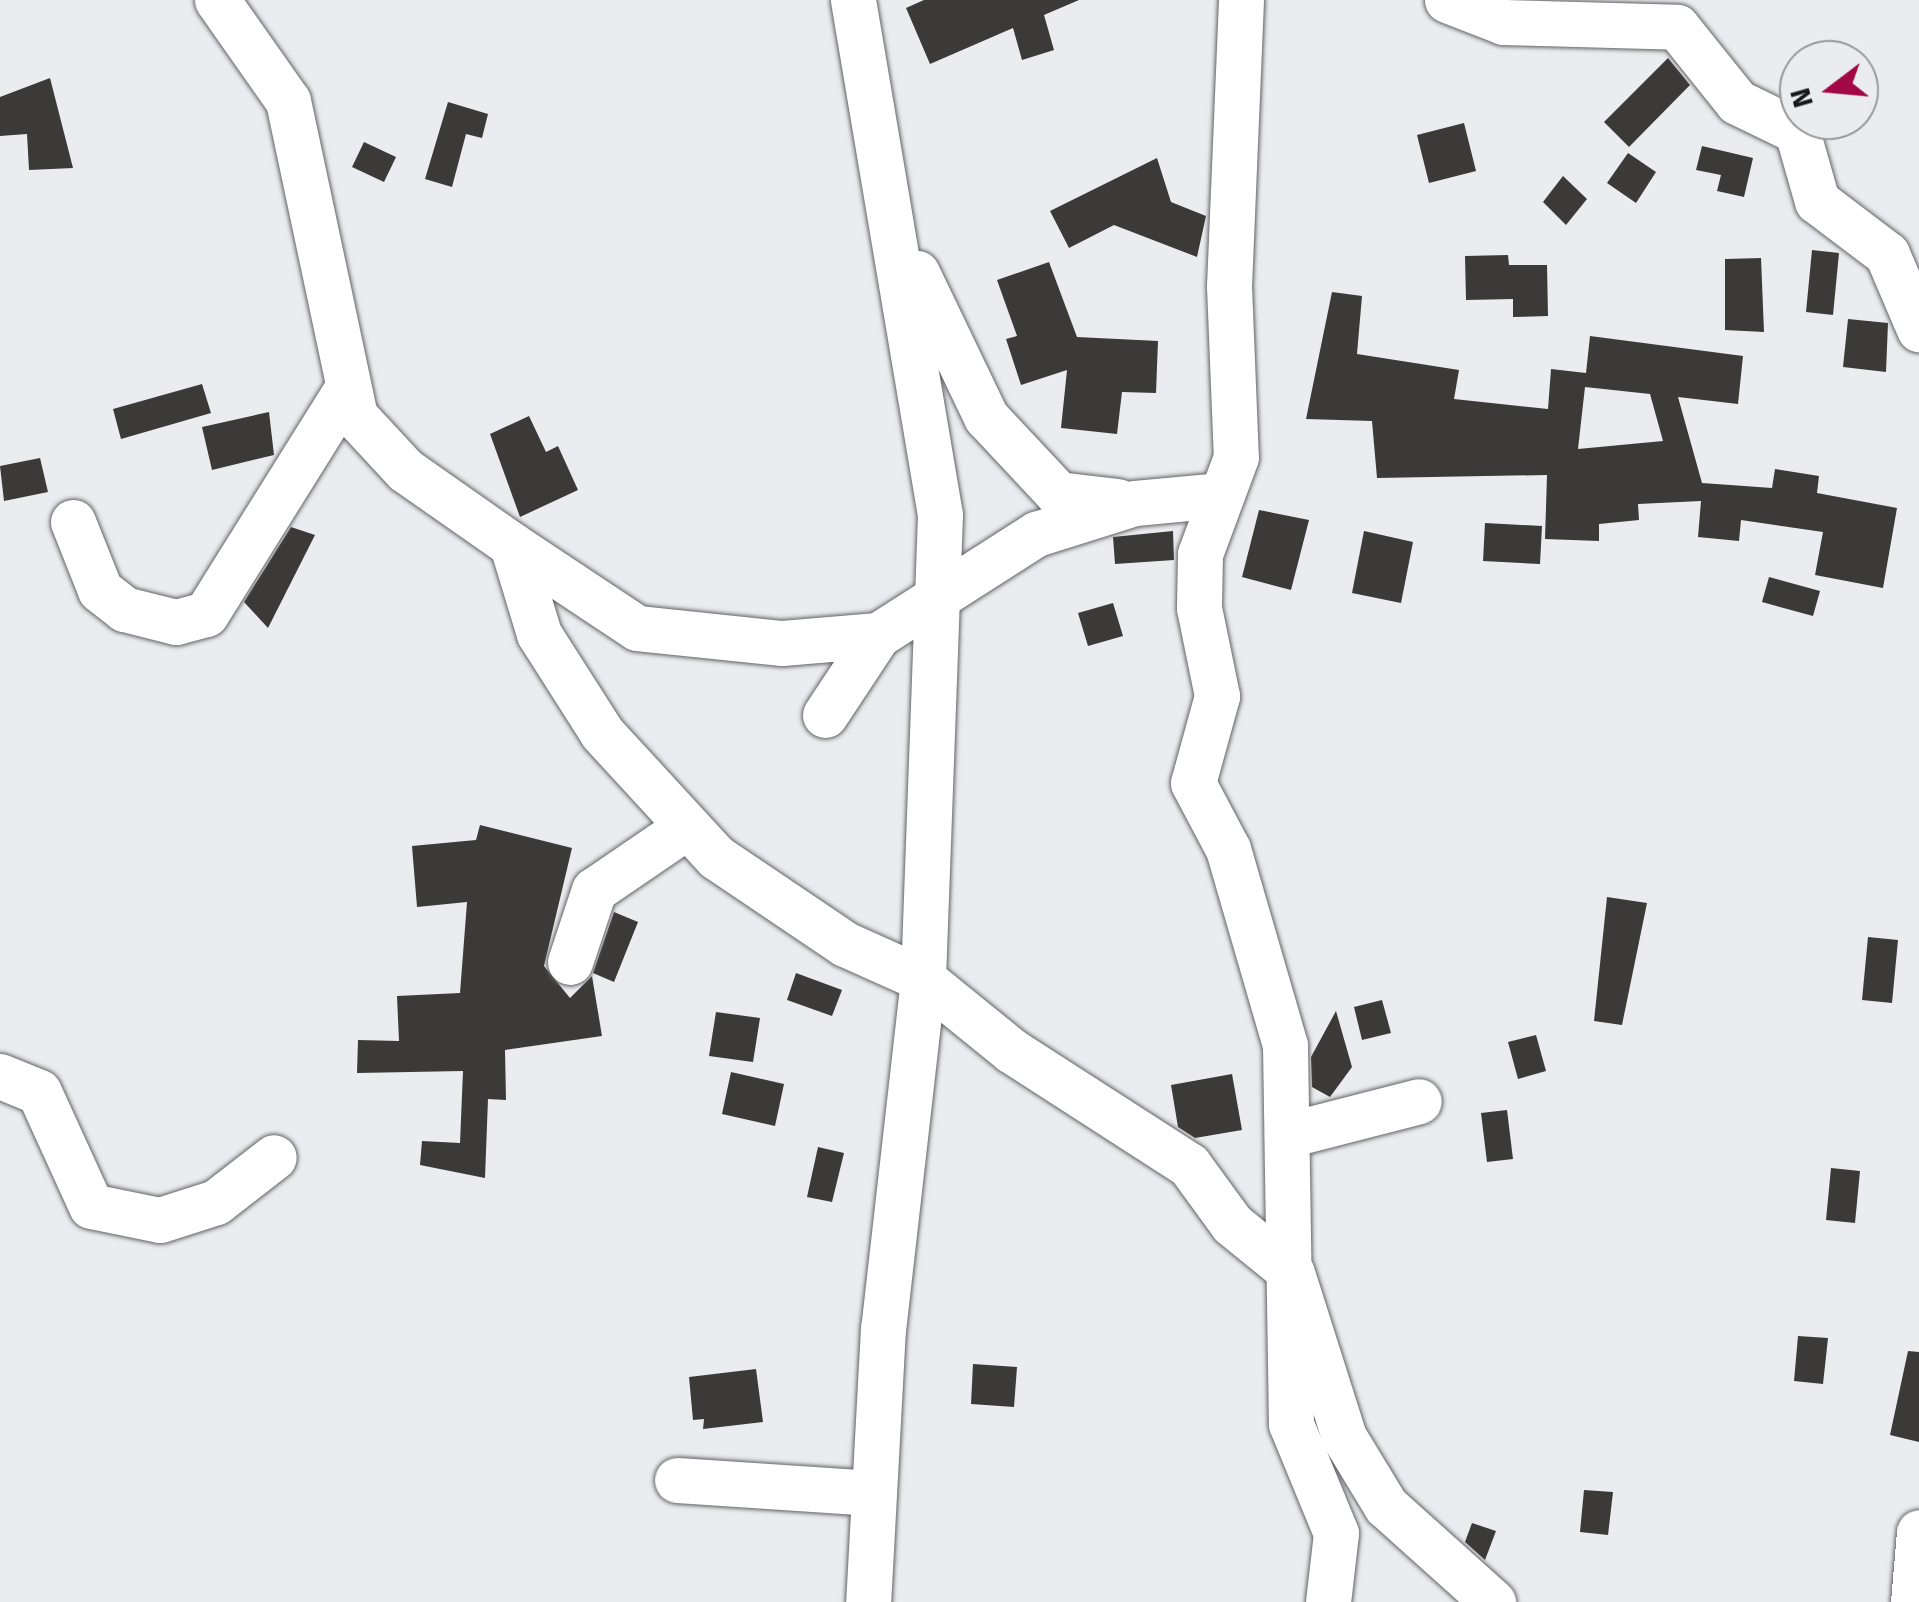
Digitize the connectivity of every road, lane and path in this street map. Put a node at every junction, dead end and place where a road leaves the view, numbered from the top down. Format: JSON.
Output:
{"nodes":[{"id":1,"x":218,"y":0,"type":"edge"},
{"id":2,"x":853,"y":0,"type":"edge"},
{"id":3,"x":1240,"y":0,"type":"edge"},
{"id":4,"x":1447,"y":0,"type":"edge"},
{"id":5,"x":890,"y":212,"type":"junction"},
{"id":6,"x":1919,"y":329,"type":"edge"},
{"id":7,"x":346,"y":390,"type":"junction"},
{"id":8,"x":1222,"y":495,"type":"junction"},
{"id":9,"x":1135,"y":503,"type":"junction"},
{"id":10,"x":72,"y":522,"type":"dead end"},
{"id":11,"x":512,"y":545,"type":"junction"},
{"id":12,"x":938,"y":592,"type":"junction"},
{"id":13,"x":878,"y":636,"type":"junction"},
{"id":14,"x":825,"y":714,"type":"dead end"},
{"id":15,"x":685,"y":828,"type":"junction"},
{"id":16,"x":570,"y":962,"type":"dead end"},
{"id":17,"x":923,"y":979,"type":"junction"},
{"id":18,"x":0,"y":1076,"type":"edge"},
{"id":19,"x":1419,"y":1102,"type":"dead end"},
{"id":20,"x":1288,"y":1135,"type":"junction"},
{"id":21,"x":274,"y":1157,"type":"dead end"},
{"id":22,"x":1292,"y":1273,"type":"junction"},
{"id":23,"x":677,"y":1480,"type":"dead end"},
{"id":24,"x":874,"y":1493,"type":"junction"},
{"id":25,"x":1919,"y":1532,"type":"edge"},
{"id":26,"x":868,"y":1602,"type":"edge"},
{"id":27,"x":1328,"y":1602,"type":"edge"},
{"id":28,"x":1493,"y":1602,"type":"edge"},
{"id":29,"x":1913,"y":1602,"type":"edge"}],
"edges":[{"from":1,"to":7,"type":"street"},
{"from":2,"to":5,"type":"street"},
{"from":3,"to":8,"type":"street"},
{"from":4,"to":6,"type":"street"},
{"from":5,"to":9,"type":"street"},
{"from":5,"to":12,"type":"street"},
{"from":7,"to":10,"type":"street"},
{"from":7,"to":11,"type":"street"},
{"from":8,"to":9,"type":"street"},
{"from":8,"to":20,"type":"street"},
{"from":9,"to":12,"type":"street"},
{"from":11,"to":13,"type":"street"},
{"from":11,"to":15,"type":"street"},
{"from":12,"to":13,"type":"street"},
{"from":12,"to":17,"type":"street"},
{"from":13,"to":14,"type":"street"},
{"from":15,"to":16,"type":"street"},
{"from":15,"to":17,"type":"street"},
{"from":17,"to":22,"type":"street"},
{"from":17,"to":24,"type":"street"},
{"from":18,"to":21,"type":"street"},
{"from":19,"to":20,"type":"street"},
{"from":20,"to":22,"type":"street"},
{"from":22,"to":27,"type":"street"},
{"from":22,"to":28,"type":"street"},
{"from":23,"to":24,"type":"street"},
{"from":24,"to":26,"type":"street"},
{"from":25,"to":29,"type":"street"}]}
